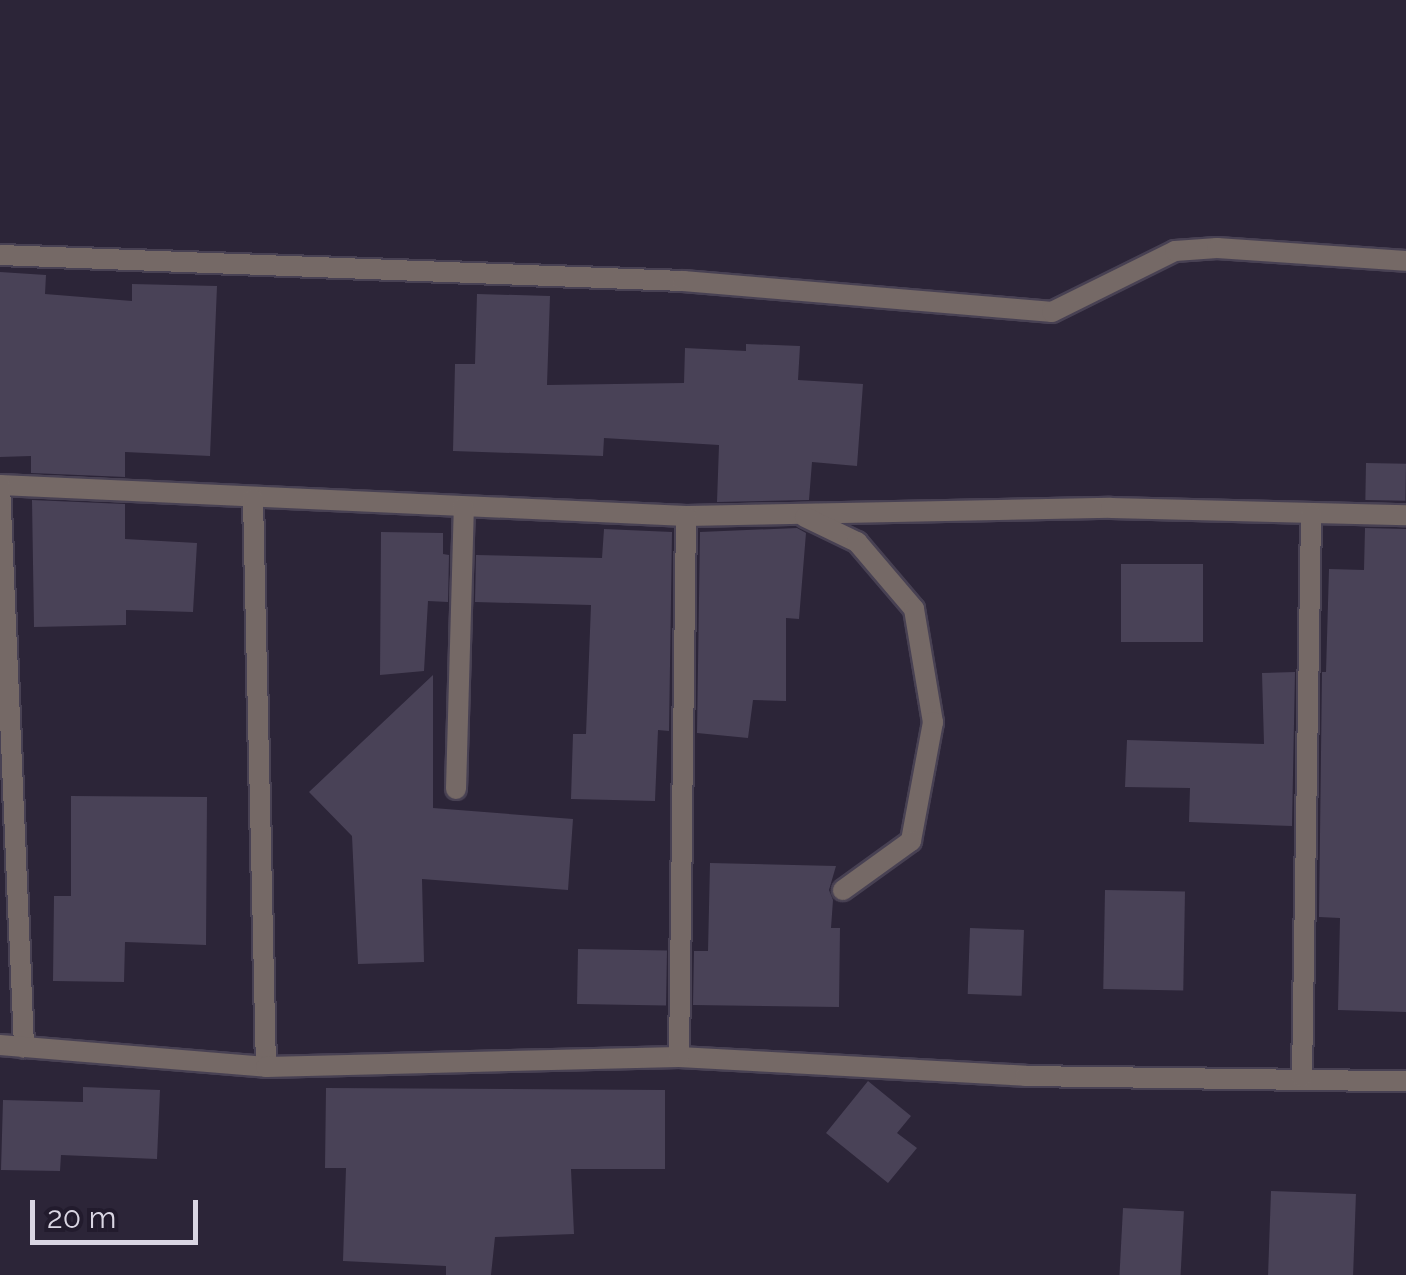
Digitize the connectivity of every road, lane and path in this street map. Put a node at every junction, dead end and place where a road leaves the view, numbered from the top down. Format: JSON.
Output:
{"nodes":[{"id":1,"x":0,"y":255,"type":"edge"},
{"id":2,"x":1406,"y":261,"type":"edge"},
{"id":3,"x":0,"y":485,"type":"edge"},
{"id":4,"x":253,"y":499,"type":"junction"},
{"id":5,"x":464,"y":507,"type":"junction"},
{"id":6,"x":799,"y":514,"type":"junction"},
{"id":7,"x":1311,"y":514,"type":"junction"},
{"id":8,"x":1406,"y":515,"type":"edge"},
{"id":9,"x":686,"y":516,"type":"junction"},
{"id":10,"x":456,"y":789,"type":"dead end"},
{"id":11,"x":843,"y":890,"type":"dead end"},
{"id":12,"x":0,"y":1045,"type":"edge"},
{"id":13,"x":24,"y":1047,"type":"junction"},
{"id":14,"x":679,"y":1056,"type":"junction"},
{"id":15,"x":266,"y":1067,"type":"junction"},
{"id":16,"x":1302,"y":1077,"type":"junction"},
{"id":17,"x":1406,"y":1081,"type":"edge"}],
"edges":[{"from":1,"to":2,"type":"street"},
{"from":3,"to":4,"type":"street"},
{"from":3,"to":13,"type":"street"},
{"from":4,"to":5,"type":"street"},
{"from":4,"to":15,"type":"street"},
{"from":5,"to":9,"type":"street"},
{"from":5,"to":10,"type":"street"},
{"from":6,"to":7,"type":"street"},
{"from":6,"to":9,"type":"street"},
{"from":6,"to":11,"type":"street"},
{"from":7,"to":8,"type":"street"},
{"from":7,"to":16,"type":"street"},
{"from":9,"to":14,"type":"street"},
{"from":12,"to":13,"type":"street"},
{"from":13,"to":15,"type":"street"},
{"from":14,"to":15,"type":"street"},
{"from":14,"to":16,"type":"street"},
{"from":16,"to":17,"type":"street"}]}
